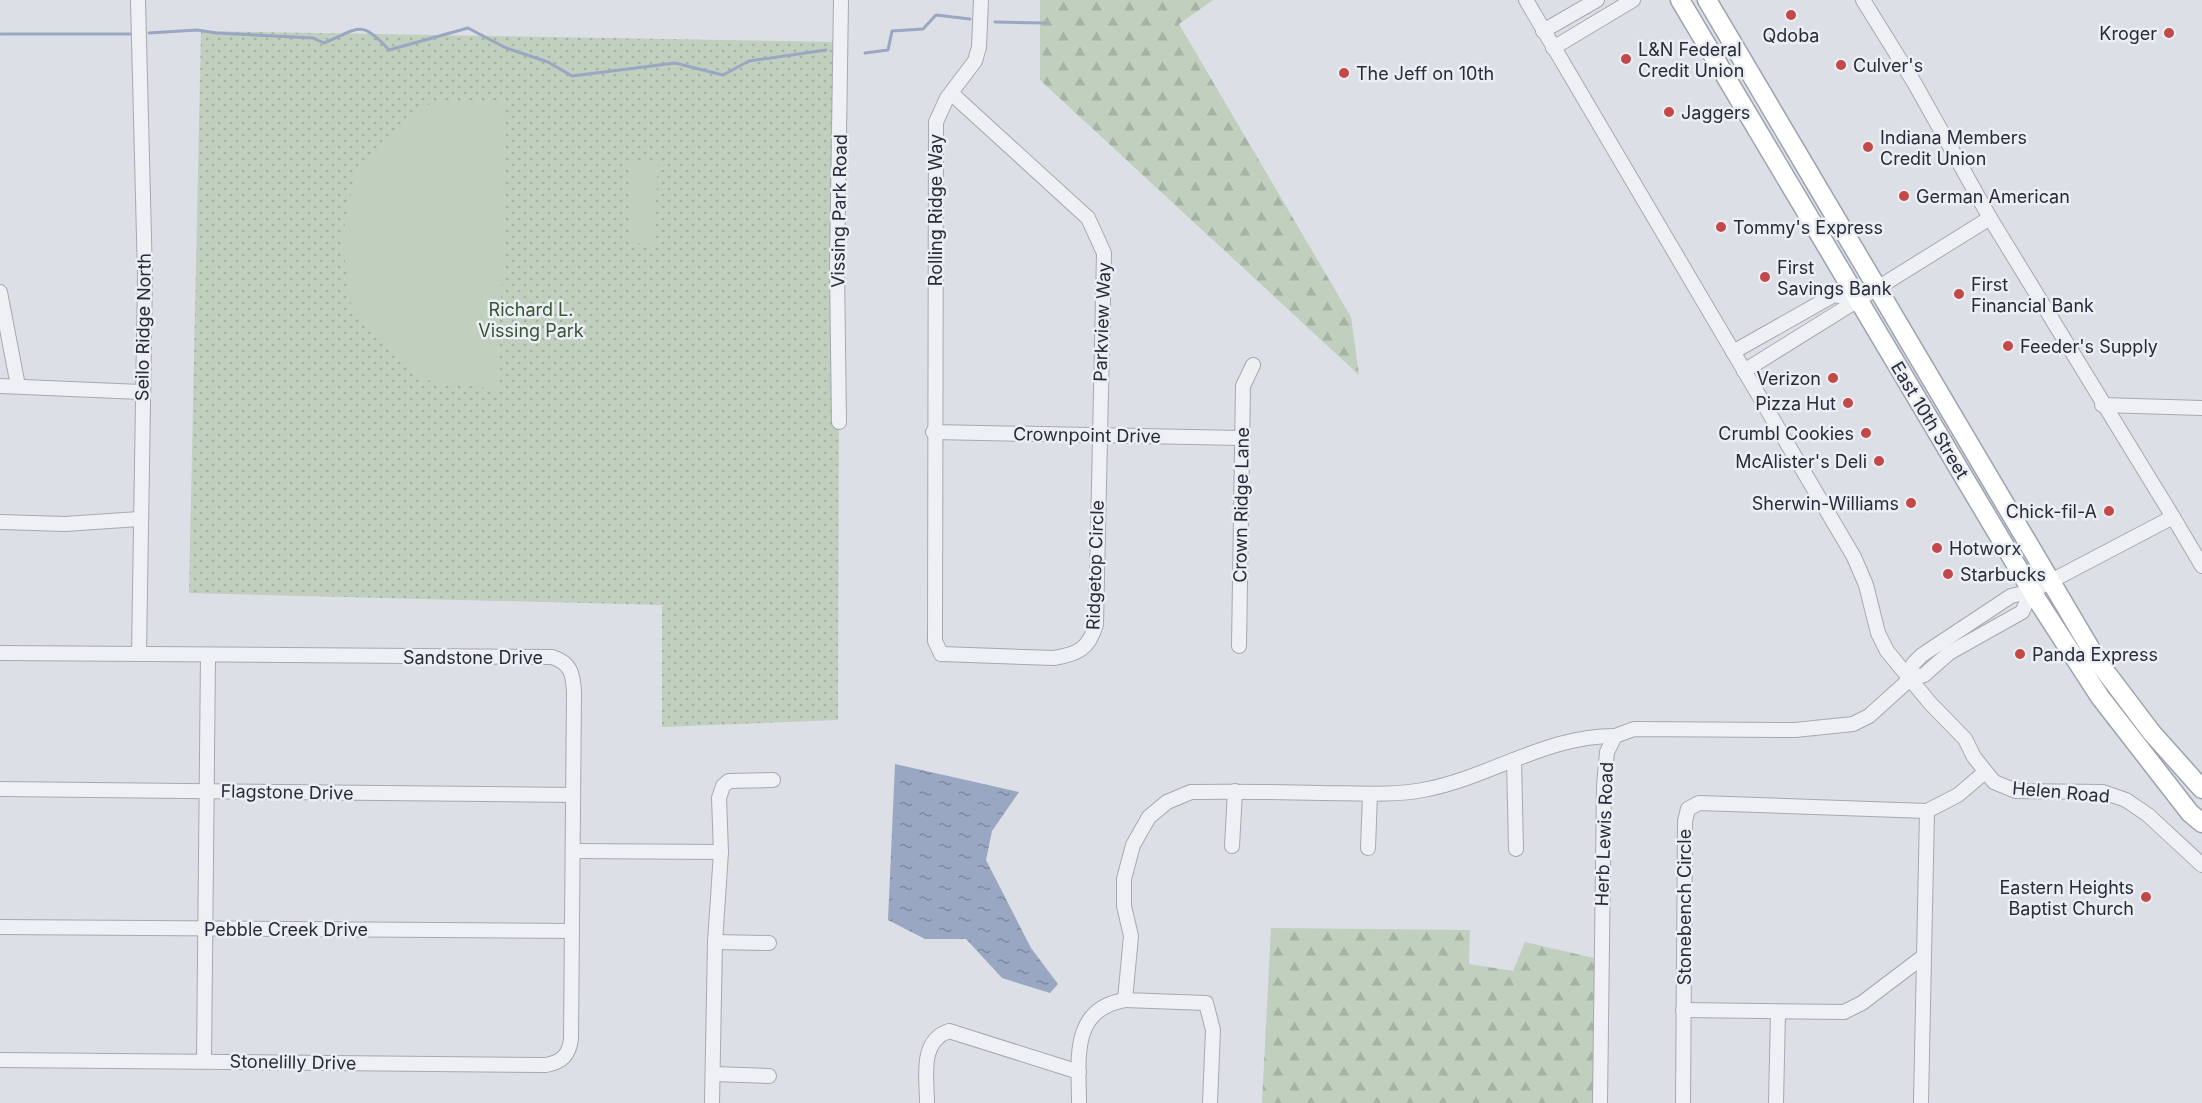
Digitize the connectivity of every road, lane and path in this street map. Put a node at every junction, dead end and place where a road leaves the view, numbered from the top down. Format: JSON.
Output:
{"nodes":[{"id":1,"x":138,"y":0,"type":"edge"},
{"id":2,"x":841,"y":0,"type":"edge"},
{"id":3,"x":981,"y":0,"type":"edge"},
{"id":4,"x":1526,"y":0,"type":"edge"},
{"id":5,"x":1597,"y":0,"type":"edge"},
{"id":6,"x":1633,"y":0,"type":"edge"},
{"id":7,"x":1680,"y":0,"type":"edge"},
{"id":8,"x":1707,"y":0,"type":"edge"},
{"id":9,"x":1863,"y":0,"type":"edge"},
{"id":10,"x":1543,"y":31,"type":"junction"},
{"id":11,"x":1553,"y":48,"type":"junction"},
{"id":12,"x":951,"y":93,"type":"junction"},
{"id":13,"x":1990,"y":218,"type":"junction"},
{"id":14,"x":1877,"y":289,"type":"junction"},
{"id":15,"x":0,"y":292,"type":"edge"},
{"id":16,"x":1858,"y":300,"type":"junction"},
{"id":17,"x":1733,"y":352,"type":"junction"},
{"id":18,"x":1252,"y":365,"type":"dead end"},
{"id":19,"x":1744,"y":371,"type":"junction"},
{"id":20,"x":0,"y":386,"type":"edge"},
{"id":21,"x":18,"y":386,"type":"junction"},
{"id":22,"x":141,"y":392,"type":"junction"},
{"id":23,"x":2102,"y":405,"type":"junction"},
{"id":24,"x":2202,"y":408,"type":"edge"},
{"id":25,"x":839,"y":422,"type":"dead end"},
{"id":26,"x":933,"y":432,"type":"junction"},
{"id":27,"x":1098,"y":435,"type":"junction"},
{"id":28,"x":1241,"y":438,"type":"junction"},
{"id":29,"x":2173,"y":517,"type":"junction"},
{"id":30,"x":140,"y":519,"type":"junction"},
{"id":31,"x":0,"y":522,"type":"edge"},
{"id":32,"x":2202,"y":566,"type":"edge"},
{"id":33,"x":2050,"y":582,"type":"junction"},
{"id":34,"x":2032,"y":591,"type":"junction"},
{"id":35,"x":1239,"y":646,"type":"dead end"},
{"id":36,"x":0,"y":653,"type":"edge"},
{"id":37,"x":139,"y":654,"type":"junction"},
{"id":38,"x":208,"y":655,"type":"junction"},
{"id":39,"x":1910,"y":679,"type":"junction"},
{"id":40,"x":1615,"y":736,"type":"junction"},
{"id":41,"x":1514,"y":760,"type":"junction"},
{"id":42,"x":1985,"y":772,"type":"junction"},
{"id":43,"x":773,"y":780,"type":"dead end"},
{"id":44,"x":0,"y":789,"type":"edge"},
{"id":45,"x":2202,"y":789,"type":"edge"},
{"id":46,"x":207,"y":791,"type":"junction"},
{"id":47,"x":1234,"y":791,"type":"junction"},
{"id":48,"x":1370,"y":794,"type":"junction"},
{"id":49,"x":573,"y":795,"type":"junction"},
{"id":50,"x":1927,"y":811,"type":"junction"},
{"id":51,"x":2202,"y":823,"type":"edge"},
{"id":52,"x":1232,"y":846,"type":"dead end"},
{"id":53,"x":1368,"y":849,"type":"dead end"},
{"id":54,"x":1516,"y":849,"type":"dead end"},
{"id":55,"x":573,"y":851,"type":"junction"},
{"id":56,"x":721,"y":852,"type":"junction"},
{"id":57,"x":2202,"y":866,"type":"edge"},
{"id":58,"x":0,"y":927,"type":"edge"},
{"id":59,"x":206,"y":928,"type":"junction"},
{"id":60,"x":572,"y":931,"type":"junction"},
{"id":61,"x":715,"y":942,"type":"junction"},
{"id":62,"x":769,"y":943,"type":"dead end"},
{"id":63,"x":1924,"y":956,"type":"junction"},
{"id":64,"x":1125,"y":1000,"type":"junction"},
{"id":65,"x":1683,"y":1010,"type":"junction"},
{"id":66,"x":1778,"y":1012,"type":"junction"},
{"id":67,"x":571,"y":1039,"type":"joint"},
{"id":68,"x":0,"y":1060,"type":"edge"},
{"id":69,"x":204,"y":1061,"type":"junction"},
{"id":70,"x":1079,"y":1072,"type":"junction"},
{"id":71,"x":713,"y":1074,"type":"junction"},
{"id":72,"x":769,"y":1076,"type":"dead end"},
{"id":73,"x":712,"y":1103,"type":"edge"},
{"id":74,"x":927,"y":1103,"type":"edge"},
{"id":75,"x":1078,"y":1103,"type":"edge"},
{"id":76,"x":1210,"y":1103,"type":"edge"},
{"id":77,"x":1600,"y":1103,"type":"edge"},
{"id":78,"x":1683,"y":1103,"type":"edge"},
{"id":79,"x":1776,"y":1103,"type":"edge"},
{"id":80,"x":1921,"y":1103,"type":"edge"}],
"edges":[{"from":1,"to":22,"type":"street","name":"Seilo Ridge North"},
{"from":2,"to":25,"type":"street","name":"Vissing Park Road"},
{"from":3,"to":12,"type":"street","name":"Rolling Ridge Way"},
{"from":4,"to":10,"type":"street","name":"Helen Road"},
{"from":5,"to":10,"type":"street"},
{"from":6,"to":11,"type":"street"},
{"from":7,"to":16,"type":"main road","name":"East 10th Street"},
{"from":8,"to":14,"type":"main road","name":"East 10th Street"},
{"from":9,"to":13,"type":"street"},
{"from":10,"to":11,"type":"street","name":"Helen Road"},
{"from":11,"to":17,"type":"street","name":"Helen Road"},
{"from":12,"to":26,"type":"street","name":"Rolling Ridge Way"},
{"from":12,"to":27,"type":"street","name":"Parkview Way"},
{"from":13,"to":14,"type":"street"},
{"from":13,"to":23,"type":"street"},
{"from":14,"to":16,"type":"street"},
{"from":14,"to":33,"type":"main road","name":"East 10th Street"},
{"from":15,"to":21,"type":"street"},
{"from":16,"to":17,"type":"street"},
{"from":16,"to":19,"type":"street"},
{"from":16,"to":34,"type":"main road","name":"East 10th Street"},
{"from":17,"to":19,"type":"street","name":"Helen Road"},
{"from":18,"to":28,"type":"street","name":"Crown Ridge Lane"},
{"from":19,"to":39,"type":"street","name":"Helen Road"},
{"from":20,"to":21,"type":"street"},
{"from":21,"to":22,"type":"street"},
{"from":22,"to":30,"type":"street","name":"Seilo Ridge North"},
{"from":23,"to":24,"type":"street"},
{"from":23,"to":29,"type":"street"},
{"from":26,"to":27,"type":"street","name":"Crownpoint Drive"},
{"from":26,"to":27,"type":"street","name":"Ridgetop Circle"},
{"from":27,"to":28,"type":"street","name":"Crownpoint Drive"},
{"from":28,"to":35,"type":"street","name":"Crown Ridge Lane"},
{"from":29,"to":32,"type":"street"},
{"from":29,"to":33,"type":"street"},
{"from":30,"to":31,"type":"street"},
{"from":30,"to":37,"type":"street","name":"Seilo Ridge North"},
{"from":33,"to":34,"type":"street"},
{"from":33,"to":45,"type":"main road","name":"East 10th Street"},
{"from":34,"to":39,"type":"street","name":"Herb Lewis Road"},
{"from":34,"to":51,"type":"main road","name":"East 10th Street"},
{"from":36,"to":37,"type":"street","name":"Sandstone Drive"},
{"from":37,"to":38,"type":"street","name":"Sandstone Drive"},
{"from":38,"to":46,"type":"street"},
{"from":38,"to":49,"type":"street","name":"Sandstone Drive"},
{"from":39,"to":40,"type":"street","name":"Herb Lewis Road"},
{"from":39,"to":42,"type":"street","name":"Helen Road"},
{"from":40,"to":41,"type":"street"},
{"from":40,"to":77,"type":"street","name":"Herb Lewis Road"},
{"from":41,"to":48,"type":"street"},
{"from":41,"to":54,"type":"street"},
{"from":42,"to":50,"type":"street","name":"Stonebench Circle"},
{"from":42,"to":57,"type":"street","name":"Helen Road"},
{"from":43,"to":56,"type":"street"},
{"from":44,"to":46,"type":"street","name":"Flagstone Drive"},
{"from":46,"to":49,"type":"street","name":"Flagstone Drive"},
{"from":46,"to":59,"type":"street"},
{"from":47,"to":48,"type":"street"},
{"from":47,"to":52,"type":"street"},
{"from":47,"to":64,"type":"street"},
{"from":48,"to":53,"type":"street"},
{"from":49,"to":55,"type":"street","name":"Sandstone Drive"},
{"from":50,"to":63,"type":"street"},
{"from":50,"to":65,"type":"street","name":"Stonebench Circle"},
{"from":55,"to":56,"type":"street"},
{"from":55,"to":60,"type":"street","name":"Sandstone Drive"},
{"from":56,"to":61,"type":"street"},
{"from":58,"to":59,"type":"street","name":"Pebble Creek Drive"},
{"from":59,"to":60,"type":"street","name":"Pebble Creek Drive"},
{"from":59,"to":69,"type":"street"},
{"from":60,"to":67,"type":"street","name":"Sandstone Drive"},
{"from":61,"to":62,"type":"street"},
{"from":61,"to":71,"type":"street"},
{"from":63,"to":66,"type":"street"},
{"from":63,"to":80,"type":"street"},
{"from":64,"to":70,"type":"street"},
{"from":64,"to":76,"type":"street"},
{"from":65,"to":66,"type":"street"},
{"from":65,"to":78,"type":"street","name":"Stonebench Circle"},
{"from":66,"to":79,"type":"street"},
{"from":67,"to":69,"type":"street","name":"Stonelilly Drive"},
{"from":68,"to":69,"type":"street","name":"Stonelilly Drive"},
{"from":70,"to":74,"type":"street"},
{"from":70,"to":75,"type":"street"},
{"from":71,"to":72,"type":"street"},
{"from":71,"to":73,"type":"street"}]}
